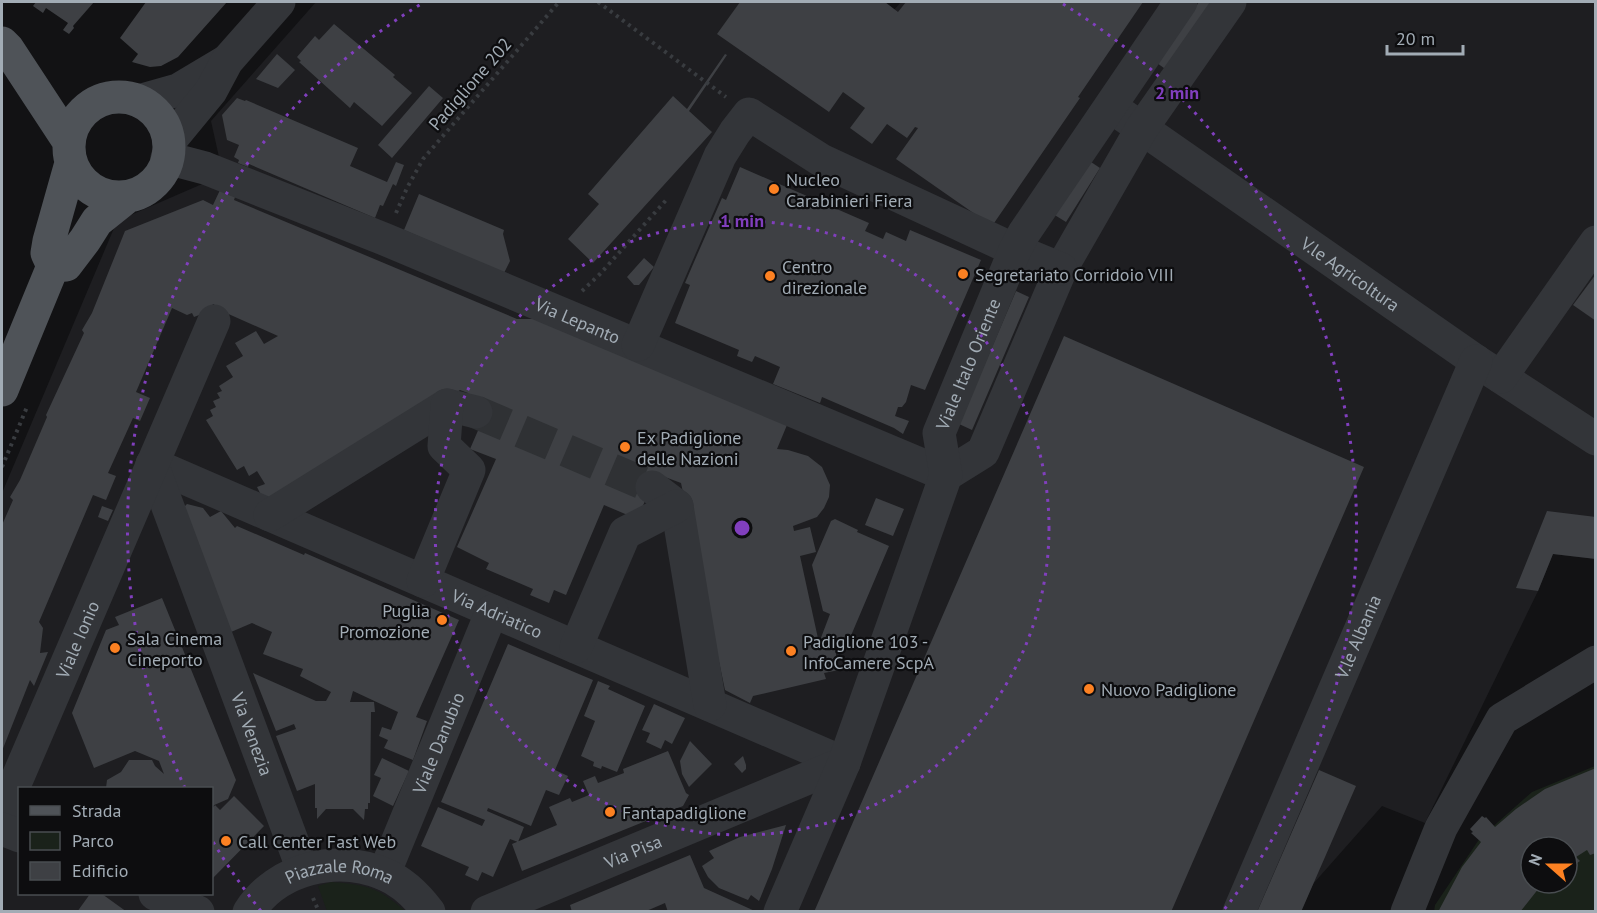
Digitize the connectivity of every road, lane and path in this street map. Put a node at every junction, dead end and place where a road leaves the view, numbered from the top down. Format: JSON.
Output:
{"nodes":[{"id":1,"x":279,"y":2,"type":"edge"},
{"id":2,"x":559,"y":2,"type":"edge"},
{"id":3,"x":598,"y":2,"type":"edge"},
{"id":4,"x":1181,"y":2,"type":"edge"},
{"id":5,"x":1230,"y":2,"type":"edge"},
{"id":6,"x":2,"y":43,"type":"edge"},
{"id":7,"x":227,"y":61,"type":"junction"},
{"id":8,"x":139,"y":101,"type":"junction"},
{"id":9,"x":1108,"y":106,"type":"junction"},
{"id":10,"x":749,"y":114,"type":"junction"},
{"id":11,"x":1142,"y":128,"type":"junction"},
{"id":12,"x":168,"y":150,"type":"junction"},
{"id":13,"x":70,"y":152,"type":"junction"},
{"id":14,"x":407,"y":188,"type":"dead end"},
{"id":15,"x":669,"y":196,"type":"dead end"},
{"id":16,"x":127,"y":197,"type":"junction"},
{"id":17,"x":1596,"y":242,"type":"edge"},
{"id":18,"x":1015,"y":250,"type":"junction"},
{"id":19,"x":53,"y":267,"type":"junction"},
{"id":20,"x":1061,"y":269,"type":"junction"},
{"id":21,"x":560,"y":313,"type":"junction"},
{"id":22,"x":214,"y":321,"type":"dead end"},
{"id":23,"x":638,"y":345,"type":"junction"},
{"id":24,"x":1488,"y":369,"type":"junction"},
{"id":25,"x":2,"y":390,"type":"edge"},
{"id":26,"x":1596,"y":439,"type":"edge"},
{"id":27,"x":152,"y":464,"type":"junction"},
{"id":28,"x":946,"y":476,"type":"junction"},
{"id":29,"x":270,"y":515,"type":"junction"},
{"id":30,"x":423,"y":581,"type":"junction"},
{"id":31,"x":492,"y":611,"type":"junction"},
{"id":32,"x":576,"y":647,"type":"junction"},
{"id":33,"x":1588,"y":666,"type":"edge"},
{"id":34,"x":710,"y":705,"type":"junction"},
{"id":35,"x":844,"y":763,"type":"junction"},
{"id":36,"x":2,"y":814,"type":"edge"},
{"id":37,"x":2,"y":829,"type":"edge"},
{"id":38,"x":18,"y":836,"type":"edge"},
{"id":39,"x":303,"y":870,"type":"junction"},
{"id":40,"x":384,"y":874,"type":"junction"},
{"id":41,"x":157,"y":895,"type":"edge"},
{"id":42,"x":198,"y":912,"type":"edge"},
{"id":43,"x":249,"y":912,"type":"edge"},
{"id":44,"x":429,"y":912,"type":"edge"},
{"id":45,"x":488,"y":912,"type":"edge"},
{"id":46,"x":780,"y":912,"type":"edge"},
{"id":47,"x":1239,"y":912,"type":"edge"},
{"id":48,"x":1407,"y":912,"type":"edge"}],
"edges":[{"from":1,"to":7,"type":"street"},
{"from":2,"to":14,"type":"path","name":"Padiglione 202"},
{"from":3,"to":10,"type":"path"},
{"from":4,"to":9,"type":"street","name":"Viale Italo Oriente"},
{"from":5,"to":11,"type":"street"},
{"from":6,"to":13,"type":"main road"},
{"from":7,"to":8,"type":"street"},
{"from":7,"to":12,"type":"street"},
{"from":8,"to":12,"type":"main road"},
{"from":8,"to":13,"type":"main road"},
{"from":9,"to":11,"type":"street","name":"V.le Agricoltura"},
{"from":9,"to":18,"type":"street","name":"Viale Italo Oriente"},
{"from":10,"to":18,"type":"street"},
{"from":10,"to":23,"type":"street"},
{"from":11,"to":20,"type":"street"},
{"from":11,"to":24,"type":"street","name":"V.le Agricoltura"},
{"from":12,"to":16,"type":"main road"},
{"from":12,"to":21,"type":"street","name":"Via Lepanto"},
{"from":13,"to":16,"type":"main road"},
{"from":13,"to":19,"type":"main road"},
{"from":15,"to":21,"type":"path"},
{"from":16,"to":19,"type":"main road"},
{"from":17,"to":24,"type":"street","name":"V.le Albania"},
{"from":18,"to":20,"type":"street"},
{"from":18,"to":28,"type":"street","name":"Viale Italo Oriente"},
{"from":19,"to":25,"type":"main road"},
{"from":20,"to":28,"type":"street"},
{"from":21,"to":23,"type":"street","name":"Via Lepanto"},
{"from":22,"to":27,"type":"street","name":"Viale Ionio"},
{"from":23,"to":28,"type":"street","name":"Via Lepanto"},
{"from":24,"to":26,"type":"street","name":"V.le Agricoltura"},
{"from":24,"to":47,"type":"street","name":"V.le Albania"},
{"from":27,"to":29,"type":"street","name":"Via Adriatico"},
{"from":27,"to":36,"type":"street","name":"Viale Ionio"},
{"from":27,"to":39,"type":"street","name":"Via Venezia"},
{"from":28,"to":35,"type":"street","name":"Viale Italo Oriente"},
{"from":29,"to":30,"type":"street","name":"Via Adriatico"},
{"from":29,"to":30,"type":"street"},
{"from":30,"to":31,"type":"street","name":"Via Adriatico"},
{"from":31,"to":32,"type":"street","name":"Via Adriatico"},
{"from":31,"to":40,"type":"street","name":"Viale Danubio"},
{"from":32,"to":34,"type":"street","name":"Via Adriatico"},
{"from":32,"to":34,"type":"street"},
{"from":33,"to":48,"type":"street"},
{"from":34,"to":35,"type":"street","name":"Via Adriatico"},
{"from":35,"to":45,"type":"street","name":"Via Pisa"},
{"from":35,"to":46,"type":"street","name":"Viale Italo Oriente"},
{"from":37,"to":38,"type":"street"},
{"from":39,"to":40,"type":"street","name":"Piazzale Roma"},
{"from":39,"to":43,"type":"street","name":"Piazzale Roma"},
{"from":40,"to":44,"type":"street","name":"Piazzale Roma"},
{"from":41,"to":42,"type":"street"}]}
